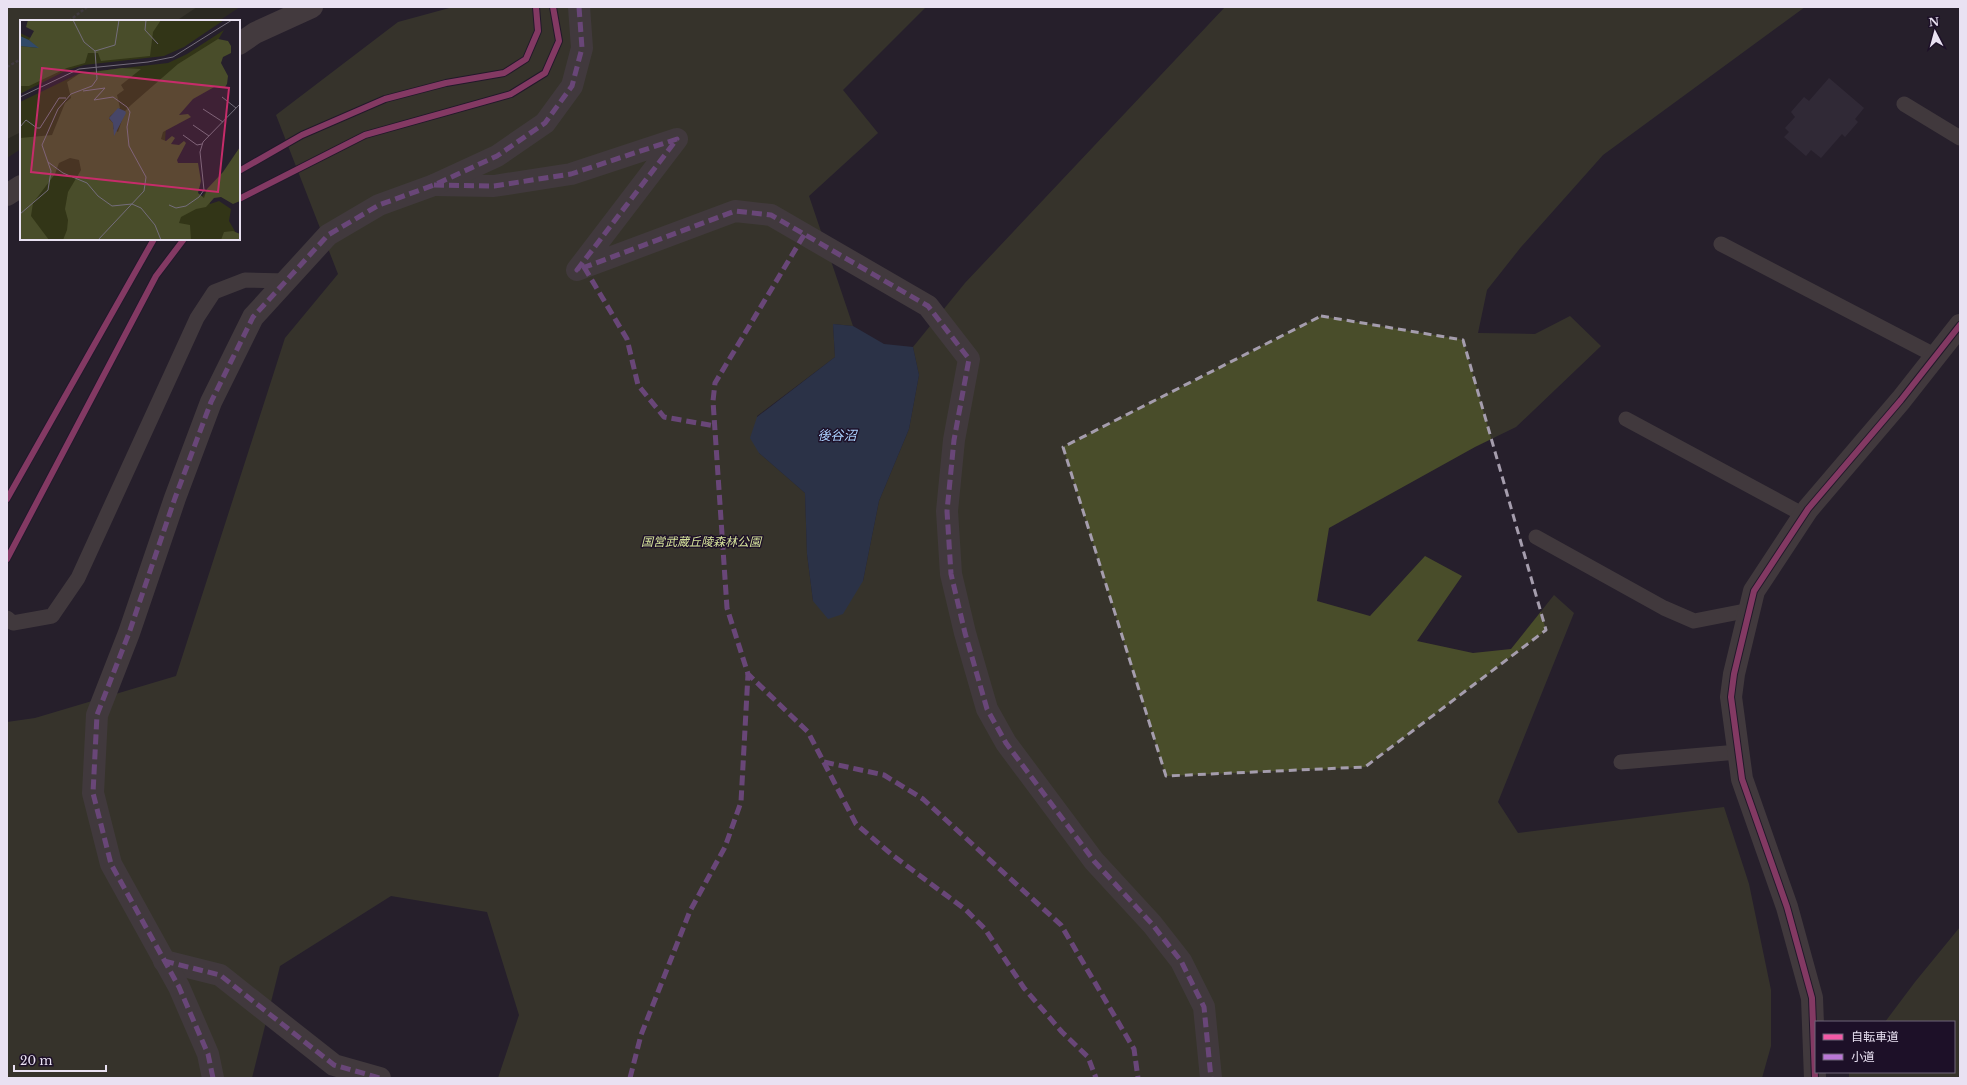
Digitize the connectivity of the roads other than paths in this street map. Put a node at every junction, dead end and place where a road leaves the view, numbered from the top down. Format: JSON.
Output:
{"nodes":[{"id":1,"x":312,"y":7,"type":"edge"},
{"id":2,"x":579,"y":7,"type":"edge"},
{"id":3,"x":240,"y":43,"type":"edge"},
{"id":4,"x":1904,"y":104,"type":"dead end"},
{"id":5,"x":1960,"y":138,"type":"edge"},
{"id":6,"x":434,"y":185,"type":"junction"},
{"id":7,"x":20,"y":187,"type":"edge"},
{"id":8,"x":7,"y":195,"type":"edge"},
{"id":9,"x":1721,"y":244,"type":"dead end"},
{"id":10,"x":286,"y":281,"type":"junction"},
{"id":11,"x":1960,"y":325,"type":"edge"},
{"id":12,"x":1936,"y":356,"type":"junction"},
{"id":13,"x":1626,"y":419,"type":"dead end"},
{"id":14,"x":1804,"y":515,"type":"junction"},
{"id":15,"x":1536,"y":537,"type":"dead end"},
{"id":16,"x":1750,"y":610,"type":"junction"},
{"id":17,"x":7,"y":618,"type":"edge"},
{"id":18,"x":1738,"y":752,"type":"junction"},
{"id":19,"x":1621,"y":762,"type":"dead end"},
{"id":20,"x":164,"y":961,"type":"junction"},
{"id":21,"x":212,"y":1078,"type":"edge"},
{"id":22,"x":380,"y":1078,"type":"edge"},
{"id":23,"x":1211,"y":1078,"type":"edge"},
{"id":24,"x":1815,"y":1078,"type":"edge"}],
"edges":[{"from":1,"to":3,"type":"main road"},
{"from":2,"to":6,"type":"street"},
{"from":4,"to":5,"type":"lane"},
{"from":6,"to":10,"type":"street"},
{"from":6,"to":23,"type":"street"},
{"from":7,"to":8,"type":"main road"},
{"from":9,"to":12,"type":"lane"},
{"from":10,"to":17,"type":"lane"},
{"from":10,"to":20,"type":"street"},
{"from":11,"to":12,"type":"street"},
{"from":12,"to":14,"type":"street"},
{"from":13,"to":14,"type":"lane"},
{"from":14,"to":16,"type":"street"},
{"from":15,"to":16,"type":"lane"},
{"from":16,"to":18,"type":"street"},
{"from":18,"to":19,"type":"lane"},
{"from":18,"to":24,"type":"street"},
{"from":20,"to":21,"type":"street"},
{"from":20,"to":22,"type":"street"}]}
